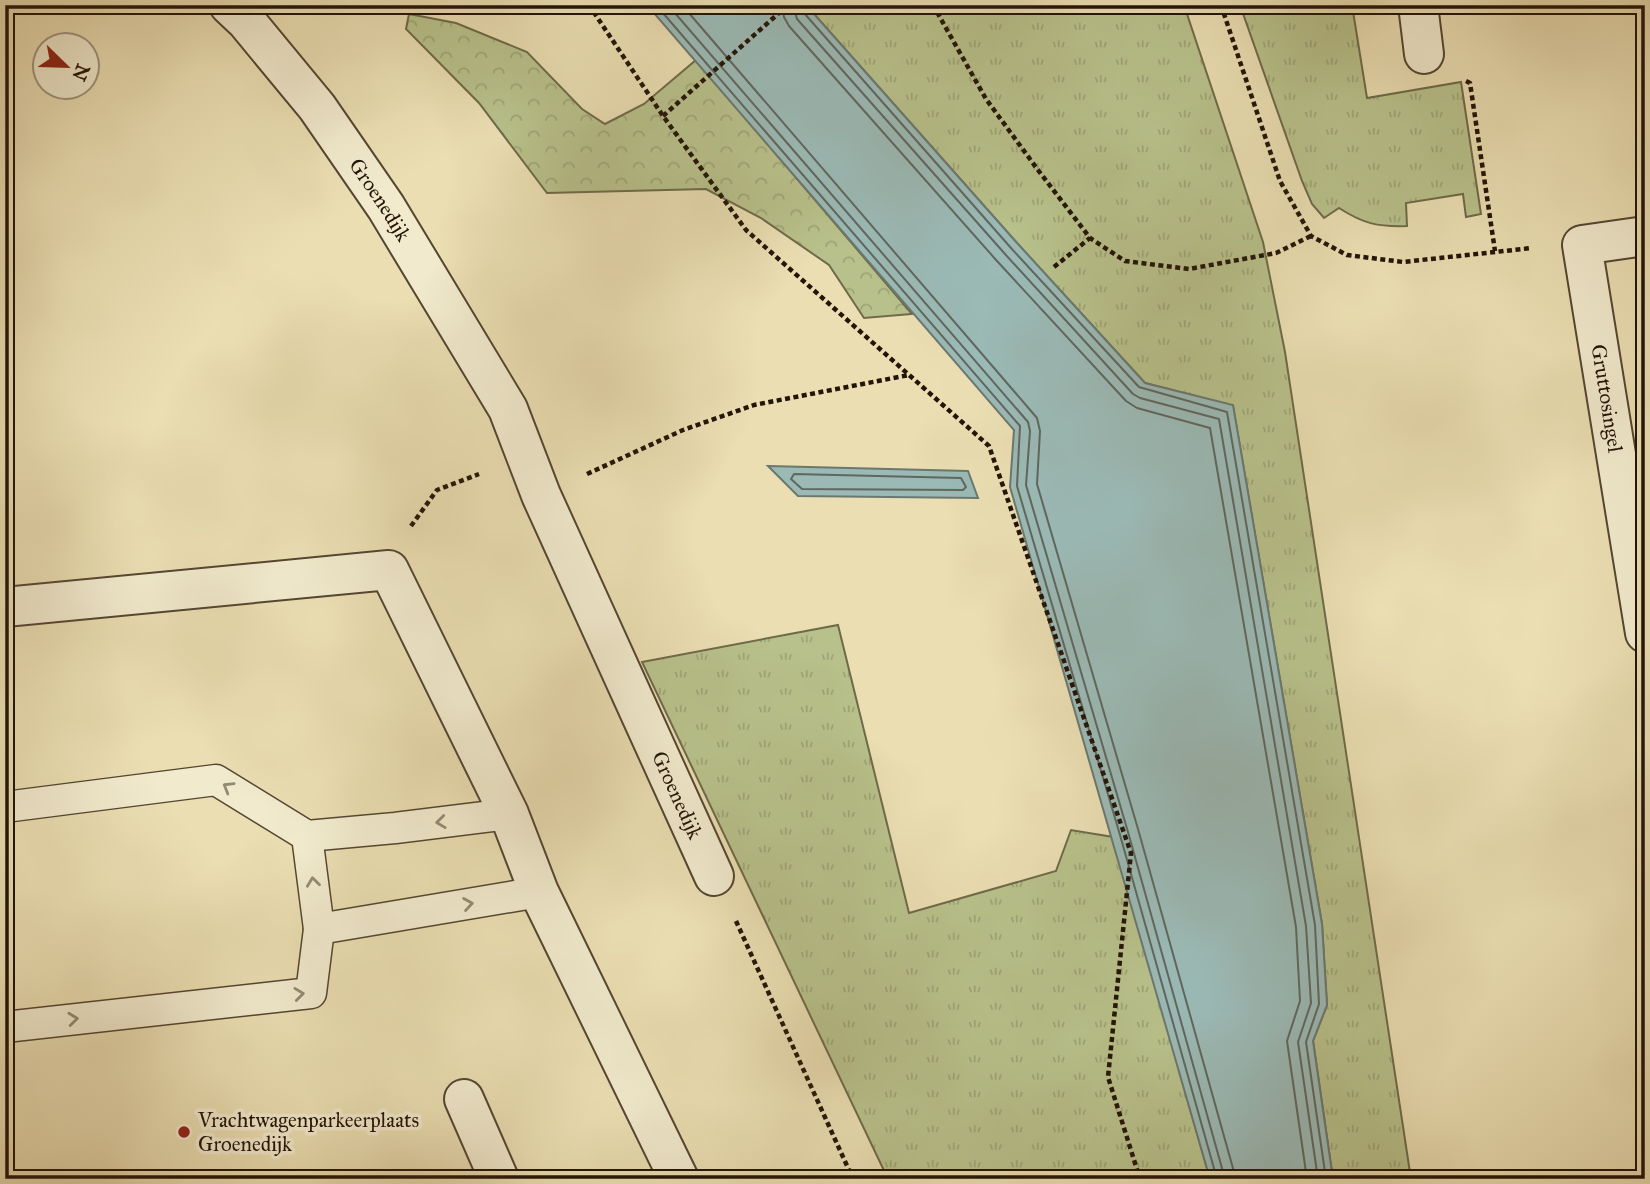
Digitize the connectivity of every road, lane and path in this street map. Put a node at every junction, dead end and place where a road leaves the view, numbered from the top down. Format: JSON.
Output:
{"nodes":[{"id":1,"x":229,"y":5,"type":"edge"},
{"id":2,"x":589,"y":5,"type":"edge"},
{"id":3,"x":788,"y":5,"type":"edge"},
{"id":4,"x":933,"y":5,"type":"edge"},
{"id":5,"x":1221,"y":5,"type":"edge"},
{"id":6,"x":1418,"y":5,"type":"edge"},
{"id":7,"x":1424,"y":54,"type":"joint"},
{"id":8,"x":663,"y":116,"type":"junction"},
{"id":9,"x":1311,"y":236,"type":"junction"},
{"id":10,"x":1645,"y":236,"type":"edge"},
{"id":11,"x":1090,"y":238,"type":"junction"},
{"id":12,"x":1582,"y":245,"type":"junction"},
{"id":13,"x":1495,"y":251,"type":"junction"},
{"id":14,"x":1054,"y":267,"type":"dead end"},
{"id":15,"x":909,"y":375,"type":"junction"},
{"id":16,"x":508,"y":410,"type":"junction"},
{"id":17,"x":541,"y":495,"type":"junction"},
{"id":18,"x":389,"y":569,"type":"junction"},
{"id":19,"x":5,"y":607,"type":"edge"},
{"id":20,"x":1645,"y":633,"type":"edge"},
{"id":21,"x":5,"y":807,"type":"edge"},
{"id":22,"x":509,"y":814,"type":"junction"},
{"id":23,"x":307,"y":836,"type":"junction"},
{"id":24,"x":714,"y":876,"type":"joint"},
{"id":25,"x":539,"y":892,"type":"junction"},
{"id":26,"x":319,"y":929,"type":"junction"},
{"id":27,"x":5,"y":1027,"type":"edge"},
{"id":28,"x":464,"y":1099,"type":"dead end"},
{"id":29,"x":499,"y":1179,"type":"edge"},
{"id":30,"x":679,"y":1179,"type":"edge"},
{"id":31,"x":853,"y":1179,"type":"edge"},
{"id":32,"x":1140,"y":1179,"type":"edge"}],
"edges":[{"from":1,"to":16,"type":"street","name":"Groenedijk"},
{"from":2,"to":8,"type":"path"},
{"from":3,"to":8,"type":"path"},
{"from":4,"to":11,"type":"path"},
{"from":5,"to":9,"type":"path"},
{"from":6,"to":7,"type":"street"},
{"from":7,"to":13,"type":"path"},
{"from":8,"to":15,"type":"path"},
{"from":9,"to":11,"type":"path"},
{"from":9,"to":13,"type":"path"},
{"from":10,"to":12,"type":"street"},
{"from":11,"to":14,"type":"path"},
{"from":12,"to":13,"type":"path"},
{"from":12,"to":20,"type":"street","name":"Gruttosingel"},
{"from":15,"to":17,"type":"path"},
{"from":15,"to":32,"type":"path"},
{"from":16,"to":17,"type":"street","name":"Groenedijk"},
{"from":16,"to":18,"type":"path"},
{"from":17,"to":24,"type":"street","name":"Groenedijk"},
{"from":18,"to":19,"type":"street"},
{"from":18,"to":22,"type":"street"},
{"from":23,"to":21,"type":"lane","one_way":true},
{"from":22,"to":23,"type":"lane","one_way":true},
{"from":22,"to":25,"type":"street"},
{"from":26,"to":23,"type":"lane","one_way":true},
{"from":24,"to":31,"type":"path"},
{"from":26,"to":25,"type":"lane","one_way":true},
{"from":25,"to":30,"type":"street"},
{"from":27,"to":26,"type":"lane","one_way":true},
{"from":28,"to":29,"type":"street"}]}
